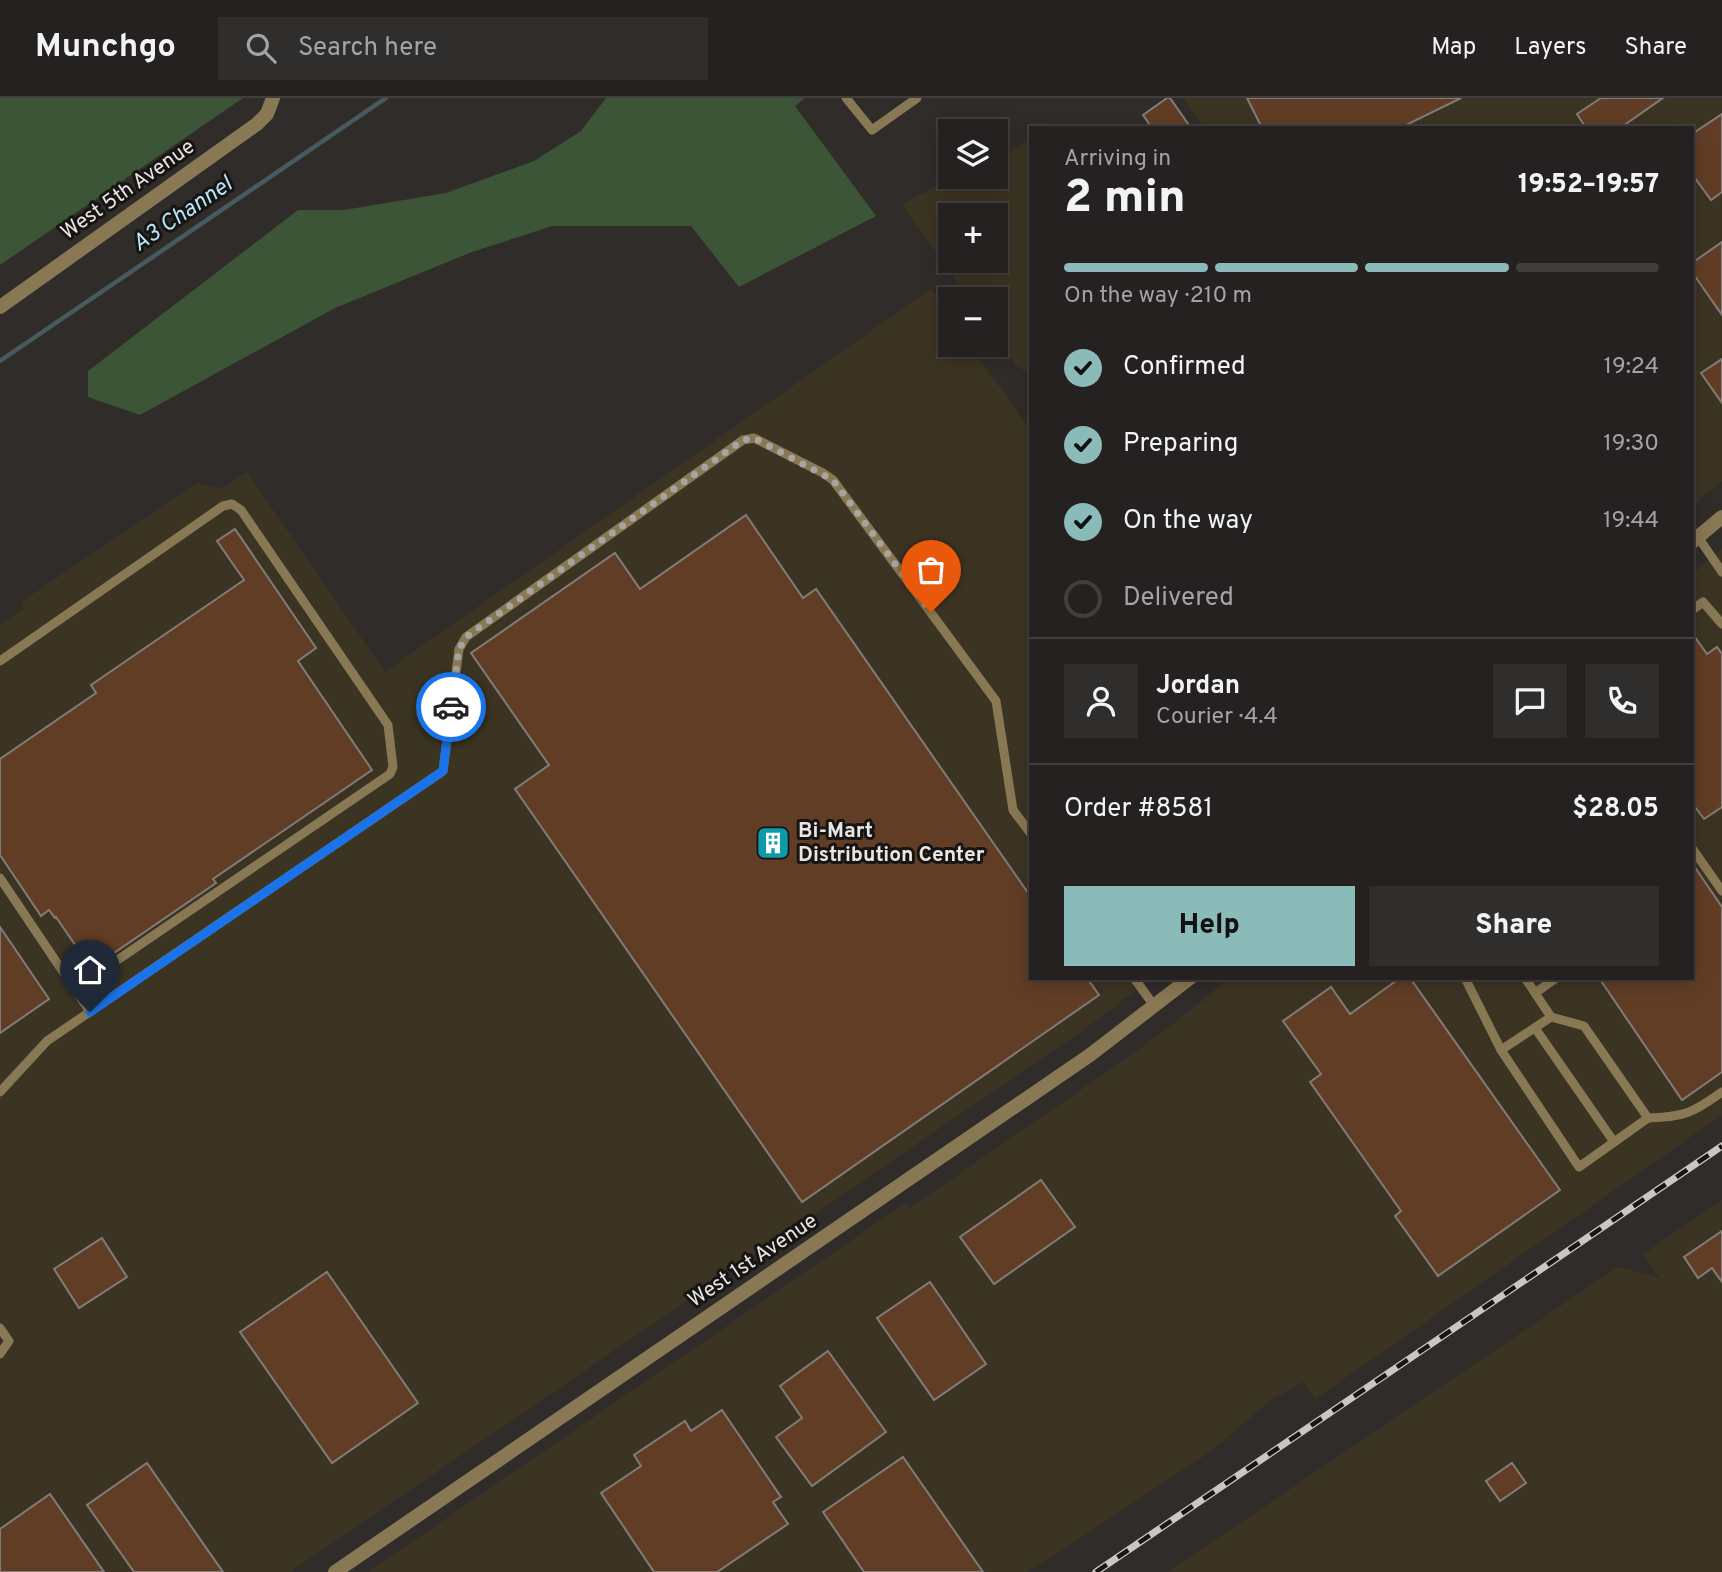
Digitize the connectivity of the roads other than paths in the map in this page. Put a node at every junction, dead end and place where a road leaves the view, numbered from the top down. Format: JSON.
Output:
{"nodes":[{"id":1,"x":846,"y":98,"type":"edge"},
{"id":2,"x":917,"y":98,"type":"edge"},
{"id":3,"x":273,"y":100,"type":"edge"},
{"id":4,"x":0,"y":307,"type":"edge"},
{"id":5,"x":1722,"y":517,"type":"edge"},
{"id":6,"x":1695,"y":539,"type":"edge"},
{"id":7,"x":1722,"y":572,"type":"edge"},
{"id":8,"x":1694,"y":609,"type":"edge"},
{"id":9,"x":1722,"y":624,"type":"edge"},
{"id":10,"x":0,"y":661,"type":"edge"},
{"id":11,"x":1029,"y":831,"type":"edge"},
{"id":12,"x":1694,"y":851,"type":"edge"},
{"id":13,"x":0,"y":878,"type":"edge"},
{"id":14,"x":1722,"y":891,"type":"edge"},
{"id":15,"x":1135,"y":980,"type":"edge"},
{"id":16,"x":1188,"y":980,"type":"edge"},
{"id":17,"x":1466,"y":980,"type":"edge"},
{"id":18,"x":1526,"y":980,"type":"edge"},
{"id":19,"x":1553,"y":980,"type":"edge"},
{"id":20,"x":75,"y":989,"type":"junction"},
{"id":21,"x":1535,"y":993,"type":"junction"},
{"id":22,"x":1155,"y":1007,"type":"junction"},
{"id":23,"x":90,"y":1012,"type":"junction"},
{"id":24,"x":1551,"y":1017,"type":"junction"},
{"id":25,"x":1535,"y":1028,"type":"junction"},
{"id":26,"x":1501,"y":1050,"type":"junction"},
{"id":27,"x":0,"y":1092,"type":"edge"},
{"id":28,"x":1722,"y":1092,"type":"edge"},
{"id":29,"x":1648,"y":1118,"type":"junction"},
{"id":30,"x":1614,"y":1142,"type":"junction"},
{"id":31,"x":0,"y":1328,"type":"edge"},
{"id":32,"x":0,"y":1354,"type":"edge"},
{"id":33,"x":335,"y":1572,"type":"edge"}],
"edges":[{"from":1,"to":2,"type":"lane"},
{"from":3,"to":4,"type":"street","name":"West 5th Avenue"},
{"from":5,"to":6,"type":"street"},
{"from":6,"to":7,"type":"lane"},
{"from":8,"to":9,"type":"lane"},
{"from":10,"to":20,"type":"lane"},
{"from":11,"to":23,"type":"lane"},
{"from":12,"to":14,"type":"lane"},
{"from":13,"to":20,"type":"lane"},
{"from":15,"to":22,"type":"lane"},
{"from":16,"to":22,"type":"street","name":"West 1st Avenue"},
{"from":17,"to":26,"type":"lane"},
{"from":18,"to":21,"type":"lane"},
{"from":19,"to":21,"type":"lane"},
{"from":20,"to":23,"type":"lane"},
{"from":21,"to":24,"type":"lane"},
{"from":22,"to":33,"type":"street","name":"West 1st Avenue"},
{"from":23,"to":27,"type":"lane"},
{"from":24,"to":25,"type":"lane"},
{"from":24,"to":29,"type":"lane"},
{"from":25,"to":26,"type":"lane"},
{"from":25,"to":30,"type":"lane"},
{"from":26,"to":30,"type":"lane"},
{"from":28,"to":29,"type":"lane"},
{"from":29,"to":30,"type":"lane"},
{"from":31,"to":32,"type":"lane"}]}
